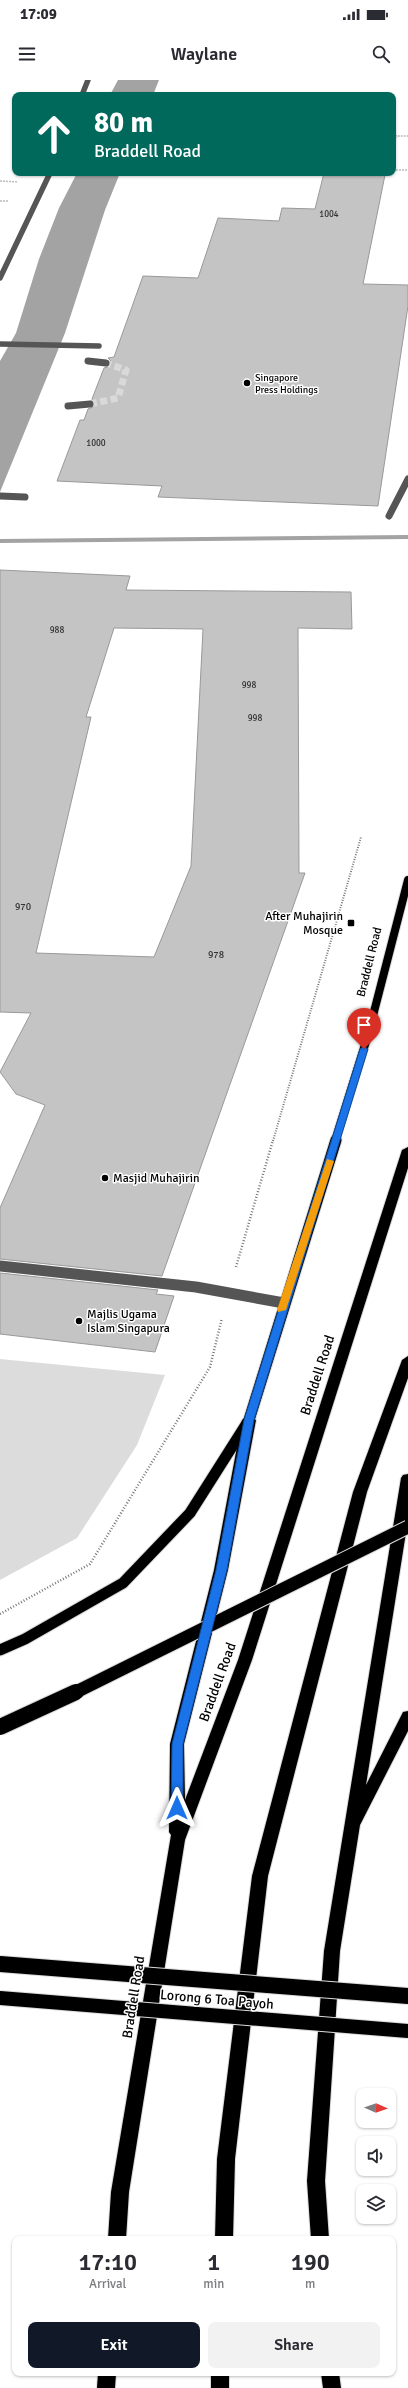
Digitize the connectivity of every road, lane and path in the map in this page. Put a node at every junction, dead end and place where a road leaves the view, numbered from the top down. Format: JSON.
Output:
{"nodes":[{"id":1,"x":88,"y":80,"type":"edge"},
{"id":2,"x":83,"y":92,"type":"edge"},
{"id":3,"x":408,"y":136,"type":"edge"},
{"id":4,"x":396,"y":137,"type":"edge"},
{"id":5,"x":396,"y":170,"type":"edge"},
{"id":6,"x":408,"y":170,"type":"edge"},
{"id":7,"x":49,"y":176,"type":"edge"},
{"id":8,"x":0,"y":181,"type":"edge"},
{"id":9,"x":20,"y":182,"type":"dead end"},
{"id":10,"x":0,"y":278,"type":"edge"},
{"id":11,"x":0,"y":344,"type":"edge"},
{"id":12,"x":99,"y":346,"type":"dead end"},
{"id":13,"x":88,"y":361,"type":"dead end"},
{"id":14,"x":106,"y":363,"type":"tunnel mouth"},
{"id":15,"x":90,"y":404,"type":"tunnel mouth"},
{"id":16,"x":68,"y":406,"type":"dead end"},
{"id":17,"x":408,"y":479,"type":"edge"},
{"id":18,"x":2,"y":496,"type":"edge"},
{"id":19,"x":25,"y":497,"type":"dead end"},
{"id":20,"x":389,"y":516,"type":"dead end"},
{"id":21,"x":361,"y":837,"type":"dead end"},
{"id":22,"x":408,"y":880,"type":"edge"},
{"id":23,"x":408,"y":1150,"type":"edge"},
{"id":24,"x":0,"y":1266,"type":"edge"},
{"id":25,"x":229,"y":1291,"type":"junction"},
{"id":26,"x":284,"y":1302,"type":"junction"},
{"id":27,"x":408,"y":1360,"type":"edge"},
{"id":28,"x":249,"y":1420,"type":"junction"},
{"id":29,"x":408,"y":1478,"type":"edge"},
{"id":30,"x":408,"y":1527,"type":"edge"},
{"id":31,"x":0,"y":1614,"type":"edge"},
{"id":32,"x":0,"y":1650,"type":"edge"},
{"id":33,"x":408,"y":1716,"type":"edge"},
{"id":34,"x":0,"y":1727,"type":"edge"},
{"id":35,"x":350,"y":1832,"type":"junction"},
{"id":36,"x":177,"y":1840,"type":"junction"},
{"id":37,"x":0,"y":1964,"type":"edge"},
{"id":38,"x":408,"y":1996,"type":"edge"},
{"id":39,"x":0,"y":1998,"type":"edge"},
{"id":40,"x":408,"y":2031,"type":"edge"},
{"id":41,"x":117,"y":2236,"type":"edge"},
{"id":42,"x":224,"y":2236,"type":"edge"},
{"id":43,"x":320,"y":2236,"type":"edge"},
{"id":44,"x":108,"y":2376,"type":"edge"},
{"id":45,"x":220,"y":2376,"type":"edge"},
{"id":46,"x":330,"y":2376,"type":"edge"},
{"id":47,"x":106,"y":2388,"type":"edge"},
{"id":48,"x":220,"y":2388,"type":"edge"},
{"id":49,"x":332,"y":2388,"type":"edge"}],
"edges":[{"from":1,"to":2,"type":"street"},
{"from":3,"to":4,"type":"path"},
{"from":5,"to":6,"type":"path"},
{"from":7,"to":10,"type":"street"},
{"from":8,"to":9,"type":"path"},
{"from":11,"to":12,"type":"street"},
{"from":13,"to":14,"type":"street"},
{"from":15,"to":16,"type":"street"},
{"from":17,"to":20,"type":"street"},
{"from":18,"to":19,"type":"street"},
{"from":21,"to":25,"type":"path"},
{"from":22,"to":26,"type":"main road","name":"Braddell Road"},
{"from":23,"to":36,"type":"highway","name":"Braddell Road"},
{"from":24,"to":25,"type":"street"},
{"from":25,"to":26,"type":"street"},
{"from":25,"to":31,"type":"path"},
{"from":26,"to":28,"type":"main road","name":"Braddell Road"},
{"from":27,"to":42,"type":"highway"},
{"from":28,"to":32,"type":"main road","name":"Braddell Road"},
{"from":28,"to":36,"type":"highway"},
{"from":29,"to":35,"type":"highway"},
{"from":30,"to":34,"type":"highway","bridge":true},
{"from":33,"to":35,"type":"highway"},
{"from":35,"to":43,"type":"highway"},
{"from":36,"to":41,"type":"highway","name":"Braddell Road"},
{"from":37,"to":38,"type":"highway","bridge":true},
{"from":39,"to":40,"type":"main road","name":"Lorong 6 Toa Payoh","bridge":true},
{"from":44,"to":47,"type":"highway"},
{"from":45,"to":48,"type":"highway"},
{"from":46,"to":49,"type":"highway"}]}
